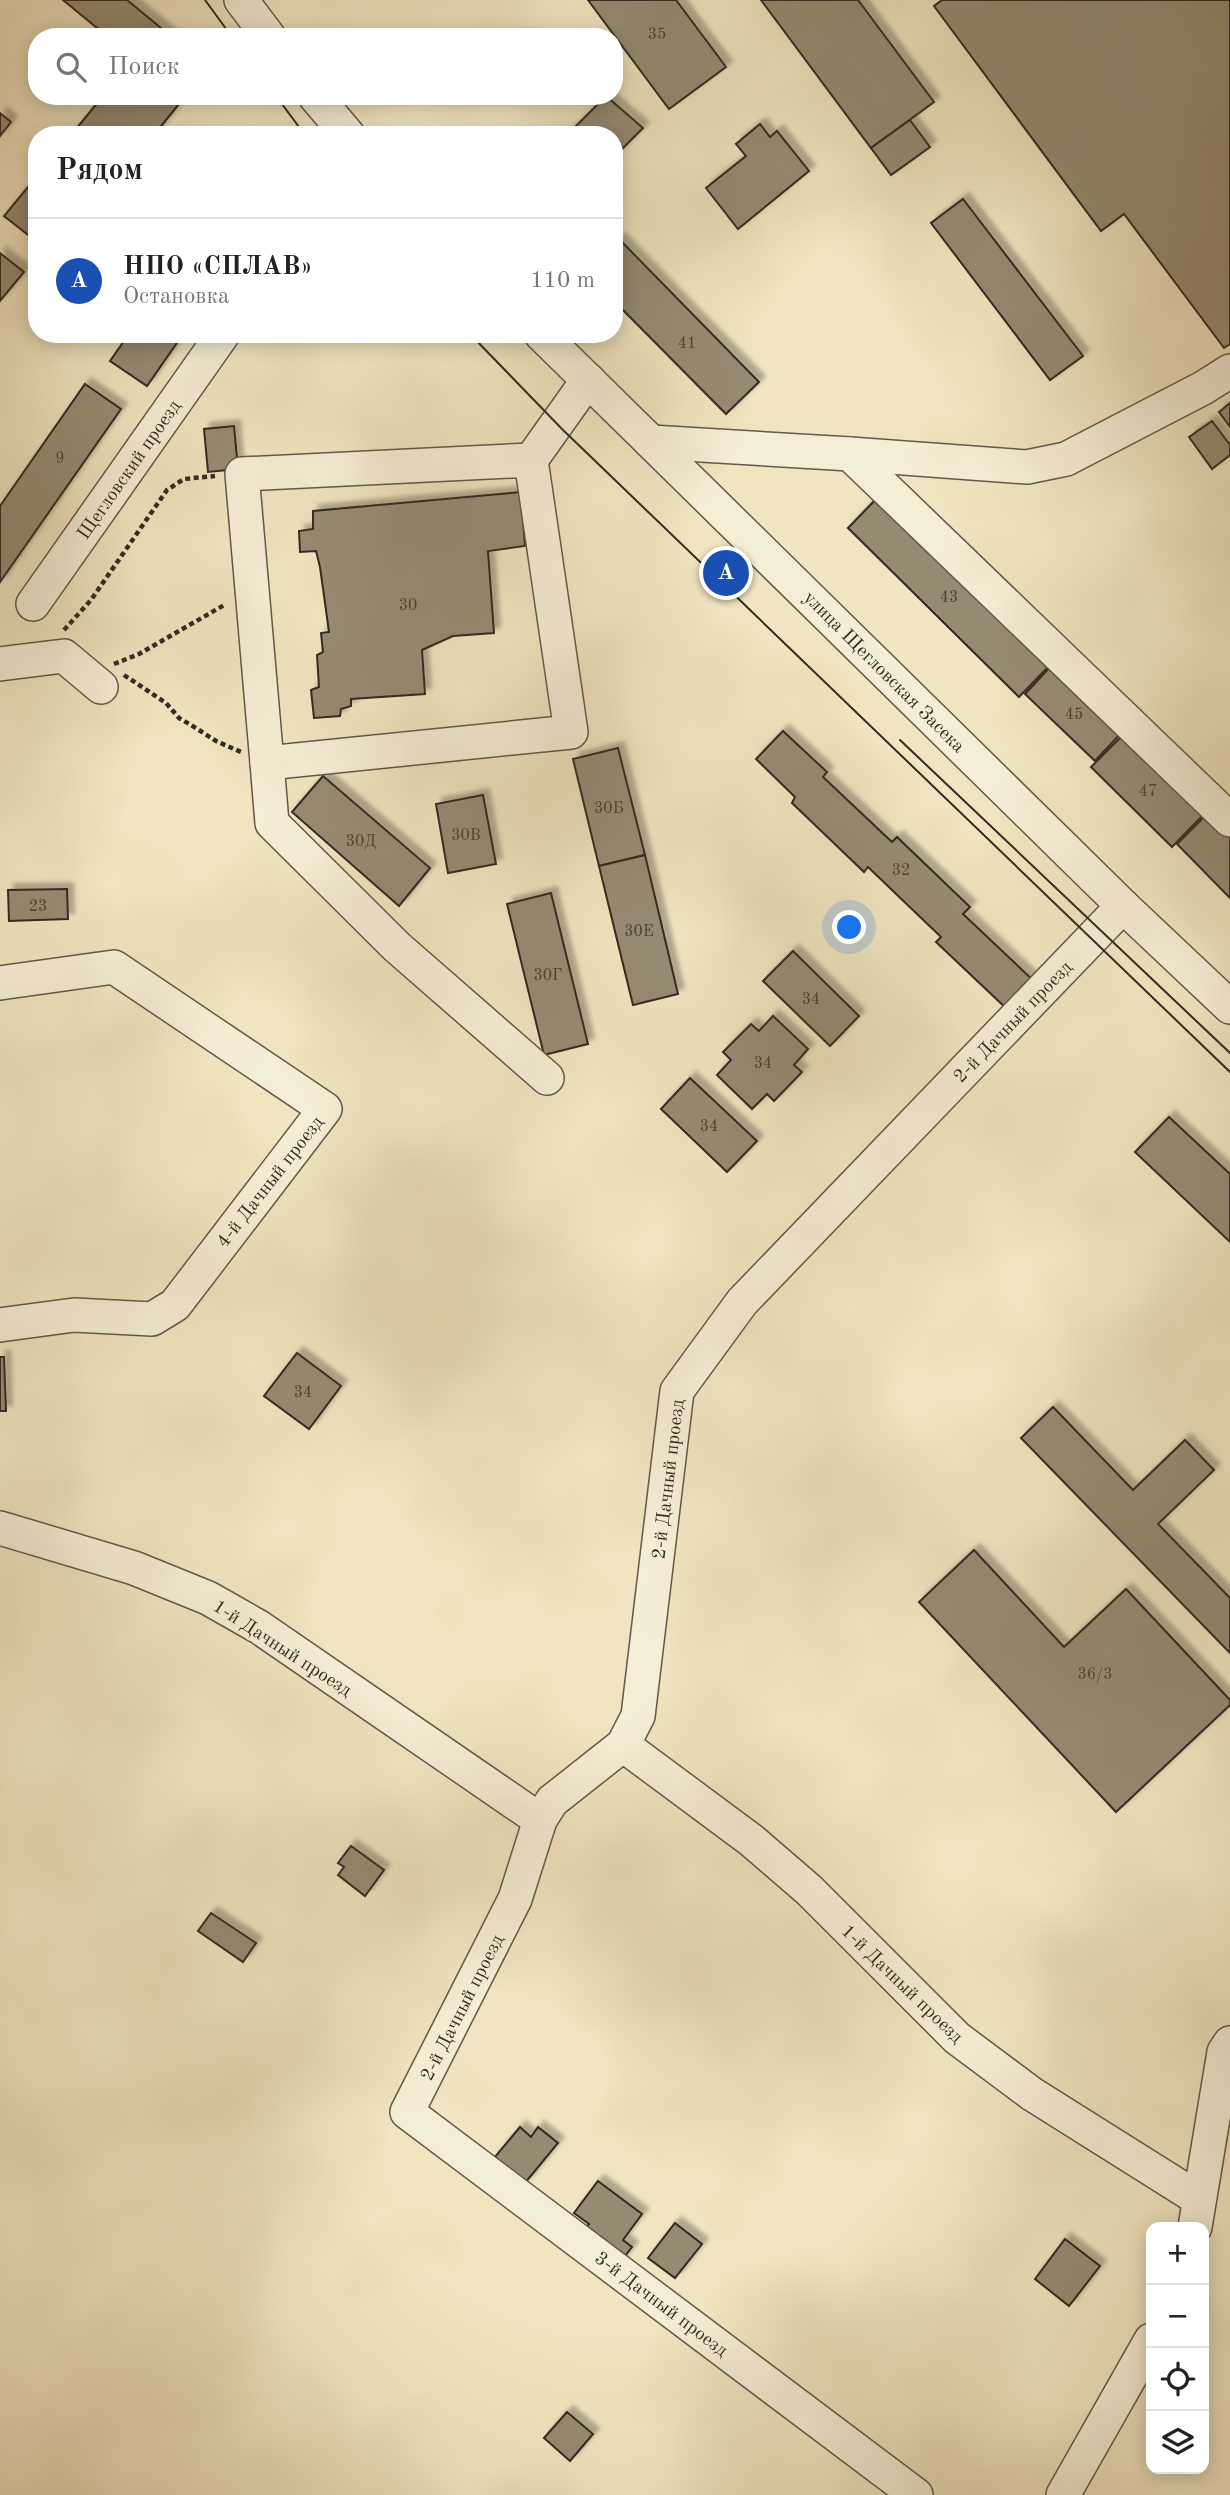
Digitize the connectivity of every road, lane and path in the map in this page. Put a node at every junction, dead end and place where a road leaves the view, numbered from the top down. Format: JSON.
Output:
{"nodes":[{"id":1,"x":241,"y":0,"type":"edge"},
{"id":2,"x":262,"y":28,"type":"edge"},
{"id":3,"x":323,"y":105,"type":"edge"},
{"id":4,"x":341,"y":126,"type":"edge"},
{"id":5,"x":217,"y":343,"type":"edge"},
{"id":6,"x":550,"y":343,"type":"edge"},
{"id":7,"x":1230,"y":371,"type":"edge"},
{"id":8,"x":588,"y":380,"type":"junction"},
{"id":9,"x":651,"y":442,"type":"junction"},
{"id":10,"x":850,"y":454,"type":"junction"},
{"id":11,"x":531,"y":460,"type":"junction"},
{"id":12,"x":242,"y":474,"type":"junction"},
{"id":13,"x":253,"y":592,"type":"junction"},
{"id":14,"x":33,"y":604,"type":"dead end"},
{"id":15,"x":33,"y":660,"type":"junction"},
{"id":16,"x":0,"y":664,"type":"edge"},
{"id":17,"x":101,"y":687,"type":"dead end"},
{"id":18,"x":267,"y":763,"type":"junction"},
{"id":19,"x":1230,"y":820,"type":"edge"},
{"id":20,"x":1123,"y":906,"type":"junction"},
{"id":21,"x":0,"y":983,"type":"edge"},
{"id":22,"x":1230,"y":1007,"type":"edge"},
{"id":23,"x":547,"y":1078,"type":"dead end"},
{"id":24,"x":0,"y":1325,"type":"edge"},
{"id":25,"x":0,"y":1528,"type":"edge"},
{"id":26,"x":623,"y":1745,"type":"junction"},
{"id":27,"x":540,"y":1820,"type":"junction"},
{"id":28,"x":1230,"y":2043,"type":"edge"},
{"id":29,"x":407,"y":2112,"type":"joint"},
{"id":30,"x":1197,"y":2213,"type":"edge"},
{"id":31,"x":1146,"y":2348,"type":"edge"},
{"id":32,"x":916,"y":2495,"type":"edge"},
{"id":33,"x":1063,"y":2495,"type":"edge"}],
"edges":[{"from":1,"to":2,"type":"street"},
{"from":3,"to":4,"type":"street"},
{"from":5,"to":14,"type":"street","name":"Щегловский проезд"},
{"from":6,"to":8,"type":"street","name":"улица Щегловская Засека"},
{"from":7,"to":10,"type":"street"},
{"from":8,"to":9,"type":"street","name":"улица Щегловская Засека"},
{"from":8,"to":11,"type":"street"},
{"from":9,"to":10,"type":"street"},
{"from":9,"to":20,"type":"street","name":"улица Щегловская Засека"},
{"from":10,"to":19,"type":"street"},
{"from":11,"to":12,"type":"street"},
{"from":11,"to":18,"type":"street"},
{"from":12,"to":13,"type":"street"},
{"from":12,"to":15,"type":"path"},
{"from":13,"to":18,"type":"street"},
{"from":13,"to":18,"type":"path"},
{"from":15,"to":16,"type":"street"},
{"from":15,"to":17,"type":"street"},
{"from":18,"to":23,"type":"street"},
{"from":20,"to":22,"type":"street","name":"улица Щегловская Засека"},
{"from":20,"to":26,"type":"street","name":"2-й Дачный проезд"},
{"from":21,"to":24,"type":"street","name":"4-й Дачный проезд"},
{"from":25,"to":27,"type":"street","name":"1-й Дачный проезд"},
{"from":26,"to":27,"type":"street","name":"2-й Дачный проезд"},
{"from":26,"to":30,"type":"street","name":"1-й Дачный проезд"},
{"from":27,"to":29,"type":"street","name":"2-й Дачный проезд"},
{"from":28,"to":30,"type":"street"},
{"from":29,"to":32,"type":"street","name":"3-й Дачный проезд"},
{"from":31,"to":33,"type":"street"}]}
